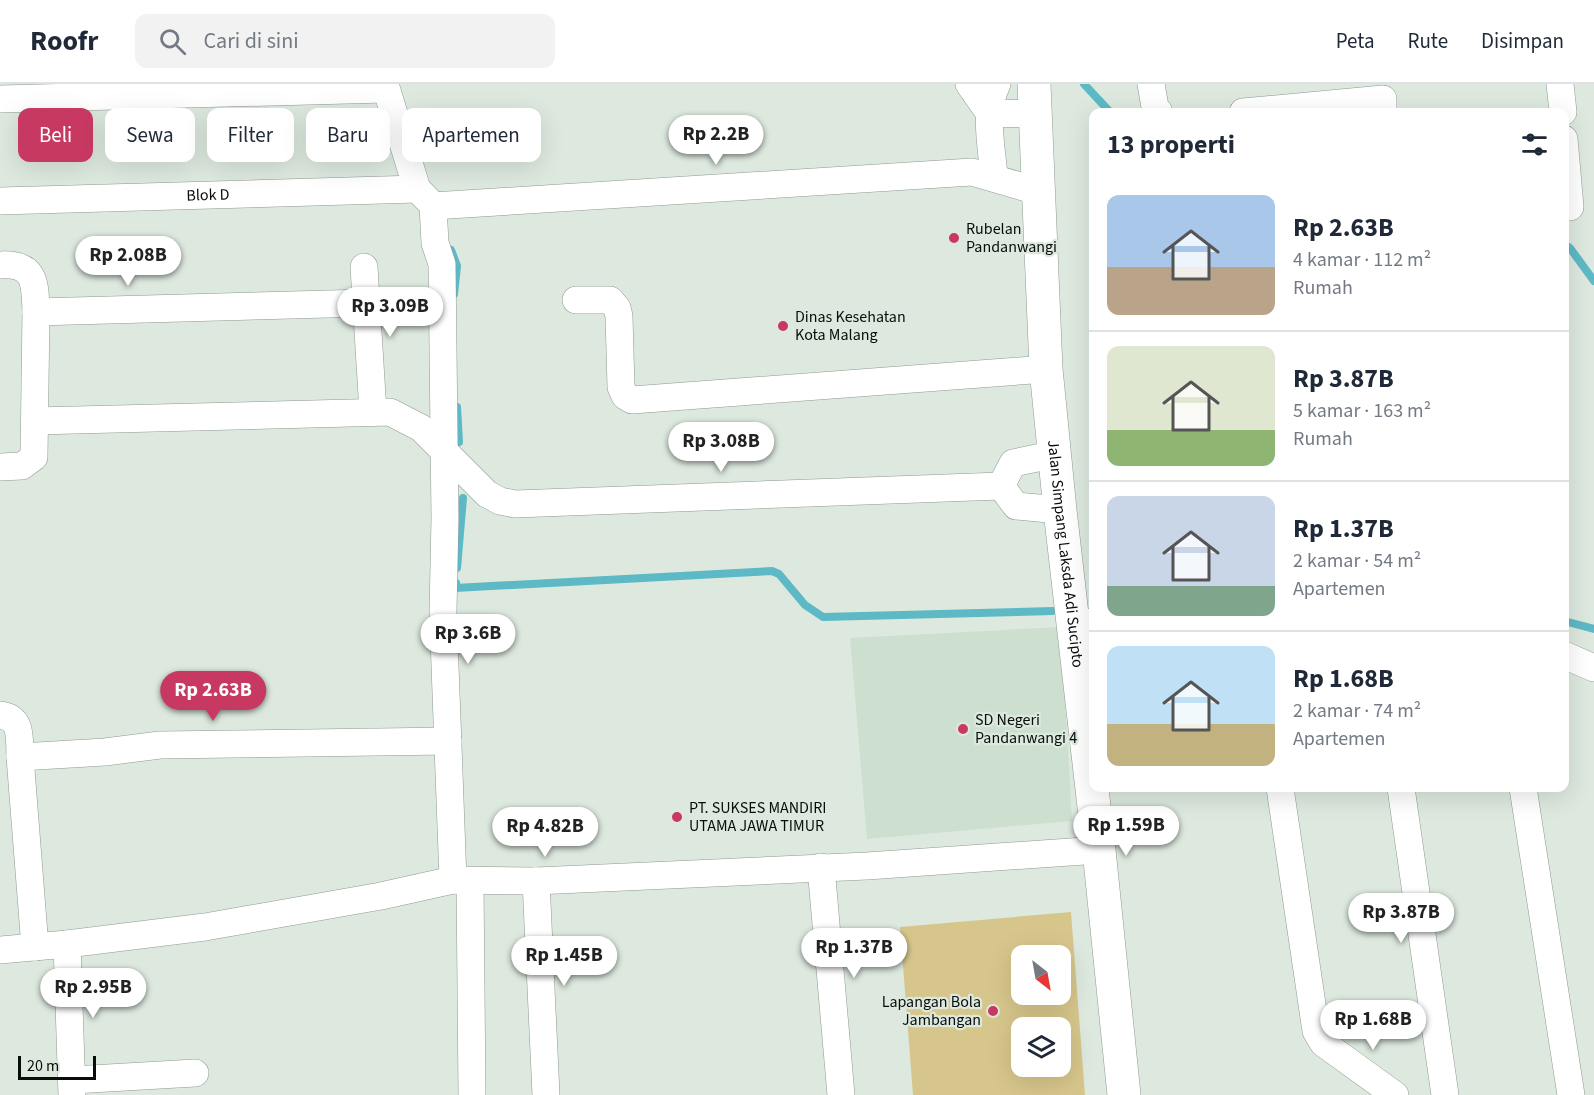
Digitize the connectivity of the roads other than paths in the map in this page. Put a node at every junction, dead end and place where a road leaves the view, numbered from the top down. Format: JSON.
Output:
{"nodes":[{"id":1,"x":1151,"y":84,"type":"edge"},
{"id":2,"x":1560,"y":84,"type":"edge"},
{"id":3,"x":385,"y":86,"type":"edge"},
{"id":4,"x":987,"y":94,"type":"edge"},
{"id":5,"x":1035,"y":98,"type":"edge"},
{"id":6,"x":0,"y":99,"type":"edge"},
{"id":7,"x":1382,"y":99,"type":"edge"},
{"id":8,"x":1156,"y":108,"type":"edge"},
{"id":9,"x":1320,"y":108,"type":"edge"},
{"id":10,"x":1563,"y":108,"type":"edge"},
{"id":11,"x":994,"y":177,"type":"junction"},
{"id":12,"x":1037,"y":191,"type":"junction"},
{"id":13,"x":1569,"y":196,"type":"edge"},
{"id":14,"x":425,"y":197,"type":"junction"},
{"id":15,"x":0,"y":201,"type":"edge"},
{"id":16,"x":1570,"y":207,"type":"dead end"},
{"id":17,"x":0,"y":265,"type":"edge"},
{"id":18,"x":364,"y":267,"type":"dead end"},
{"id":19,"x":576,"y":300,"type":"dead end"},
{"id":20,"x":366,"y":303,"type":"junction"},
{"id":21,"x":36,"y":312,"type":"junction"},
{"id":22,"x":1046,"y":369,"type":"junction"},
{"id":23,"x":373,"y":412,"type":"junction"},
{"id":24,"x":35,"y":421,"type":"junction"},
{"id":25,"x":443,"y":450,"type":"junction"},
{"id":26,"x":1056,"y":454,"type":"junction"},
{"id":27,"x":0,"y":467,"type":"edge"},
{"id":28,"x":1001,"y":486,"type":"junction"},
{"id":29,"x":1060,"y":510,"type":"junction"},
{"id":30,"x":1083,"y":624,"type":"edge"},
{"id":31,"x":1569,"y":657,"type":"edge"},
{"id":32,"x":1594,"y":668,"type":"edge"},
{"id":33,"x":1089,"y":709,"type":"edge"},
{"id":34,"x":0,"y":715,"type":"edge"},
{"id":35,"x":448,"y":741,"type":"junction"},
{"id":36,"x":20,"y":757,"type":"junction"},
{"id":37,"x":1095,"y":792,"type":"edge"},
{"id":38,"x":1281,"y":792,"type":"edge"},
{"id":39,"x":1402,"y":792,"type":"edge"},
{"id":40,"x":1524,"y":792,"type":"edge"},
{"id":41,"x":1099,"y":850,"type":"junction"},
{"id":42,"x":821,"y":867,"type":"junction"},
{"id":43,"x":461,"y":881,"type":"junction"},
{"id":44,"x":536,"y":881,"type":"junction"},
{"id":45,"x":67,"y":944,"type":"junction"},
{"id":46,"x":35,"y":947,"type":"junction"},
{"id":47,"x":0,"y":950,"type":"edge"},
{"id":48,"x":195,"y":1073,"type":"dead end"},
{"id":49,"x":73,"y":1088,"type":"edge"},
{"id":50,"x":472,"y":1095,"type":"edge"},
{"id":51,"x":546,"y":1095,"type":"edge"},
{"id":52,"x":841,"y":1095,"type":"edge"},
{"id":53,"x":1124,"y":1095,"type":"edge"},
{"id":54,"x":1395,"y":1095,"type":"edge"},
{"id":55,"x":1445,"y":1095,"type":"edge"},
{"id":56,"x":1571,"y":1095,"type":"edge"}],
"edges":[{"from":1,"to":8,"type":"street"},
{"from":2,"to":10,"type":"street"},
{"from":3,"to":6,"type":"street"},
{"from":3,"to":14,"type":"street"},
{"from":4,"to":5,"type":"street"},
{"from":4,"to":11,"type":"street"},
{"from":5,"to":12,"type":"street","name":"Jalan Simpang Laksda Adi Sucipto"},
{"from":7,"to":9,"type":"street"},
{"from":11,"to":12,"type":"street","name":"Blok D"},
{"from":11,"to":14,"type":"street","name":"Blok D"},
{"from":12,"to":22,"type":"street","name":"Jalan Simpang Laksda Adi Sucipto"},
{"from":13,"to":16,"type":"street"},
{"from":14,"to":15,"type":"street","name":"Blok D"},
{"from":14,"to":25,"type":"street"},
{"from":17,"to":21,"type":"street"},
{"from":18,"to":20,"type":"street"},
{"from":19,"to":22,"type":"street"},
{"from":20,"to":21,"type":"street"},
{"from":20,"to":23,"type":"street"},
{"from":21,"to":24,"type":"street"},
{"from":22,"to":26,"type":"street","name":"Jalan Simpang Laksda Adi Sucipto"},
{"from":23,"to":24,"type":"street"},
{"from":23,"to":25,"type":"street"},
{"from":24,"to":27,"type":"street"},
{"from":25,"to":28,"type":"street"},
{"from":25,"to":35,"type":"street"},
{"from":26,"to":28,"type":"street"},
{"from":26,"to":29,"type":"street","name":"Jalan Simpang Laksda Adi Sucipto"},
{"from":28,"to":29,"type":"street"},
{"from":29,"to":30,"type":"street","name":"Jalan Simpang Laksda Adi Sucipto"},
{"from":30,"to":33,"type":"street","name":"Jalan Simpang Laksda Adi Sucipto"},
{"from":31,"to":32,"type":"street"},
{"from":34,"to":36,"type":"street"},
{"from":35,"to":36,"type":"street"},
{"from":35,"to":43,"type":"street"},
{"from":36,"to":46,"type":"street"},
{"from":37,"to":41,"type":"street","name":"Jalan Simpang Laksda Adi Sucipto"},
{"from":38,"to":54,"type":"street"},
{"from":39,"to":55,"type":"street"},
{"from":40,"to":56,"type":"street"},
{"from":41,"to":42,"type":"street"},
{"from":41,"to":53,"type":"street","name":"Jalan Simpang Laksda Adi Sucipto"},
{"from":42,"to":44,"type":"street"},
{"from":42,"to":52,"type":"street"},
{"from":43,"to":44,"type":"street"},
{"from":43,"to":45,"type":"street"},
{"from":43,"to":50,"type":"street"},
{"from":44,"to":51,"type":"street"},
{"from":45,"to":46,"type":"street"},
{"from":45,"to":49,"type":"street"},
{"from":46,"to":47,"type":"street"},
{"from":48,"to":49,"type":"street"}]}
